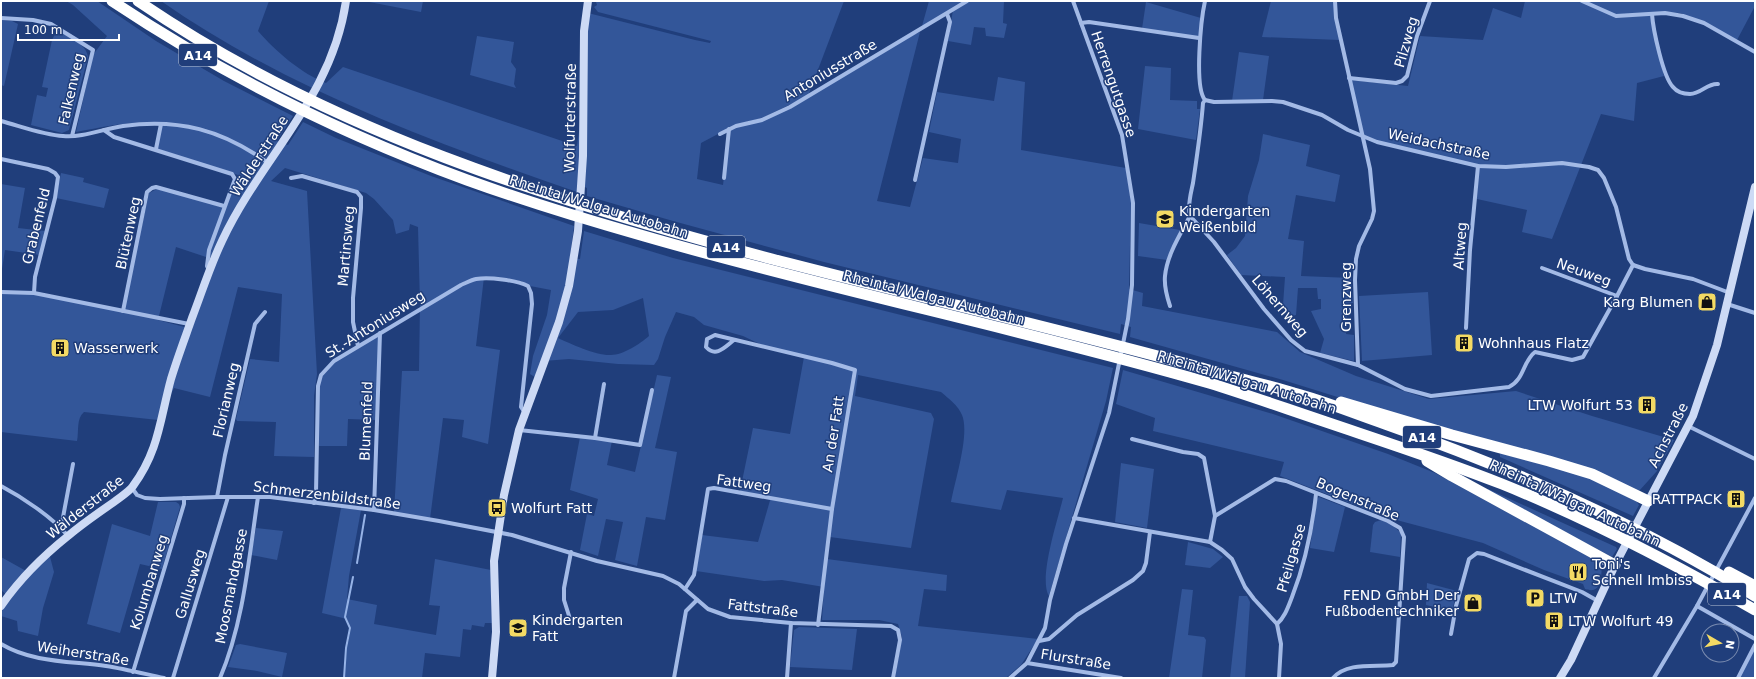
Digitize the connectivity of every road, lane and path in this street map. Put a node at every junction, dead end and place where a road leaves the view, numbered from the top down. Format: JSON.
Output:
{"nodes":[{"id":1,"x":112,"y":1,"type":"edge"},
{"id":2,"x":138,"y":1,"type":"edge"},
{"id":3,"x":346,"y":1,"type":"edge"},
{"id":4,"x":588,"y":1,"type":"edge"},
{"id":5,"x":967,"y":1,"type":"edge"},
{"id":6,"x":1073,"y":1,"type":"edge"},
{"id":7,"x":1205,"y":1,"type":"edge"},
{"id":8,"x":1335,"y":1,"type":"edge"},
{"id":9,"x":1430,"y":1,"type":"edge"},
{"id":10,"x":1582,"y":1,"type":"edge"},
{"id":11,"x":947,"y":14,"type":"junction"},
{"id":12,"x":1652,"y":14,"type":"junction"},
{"id":13,"x":1,"y":18,"type":"edge"},
{"id":14,"x":1081,"y":23,"type":"junction"},
{"id":15,"x":1199,"y":38,"type":"junction"},
{"id":16,"x":1755,"y":52,"type":"edge"},
{"id":17,"x":1349,"y":78,"type":"junction"},
{"id":18,"x":1718,"y":84,"type":"dead end"},
{"id":19,"x":1205,"y":100,"type":"junction"},
{"id":20,"x":1,"y":121,"type":"edge"},
{"id":21,"x":161,"y":124,"type":"junction"},
{"id":22,"x":729,"y":129,"type":"junction"},
{"id":23,"x":104,"y":130,"type":"junction"},
{"id":24,"x":720,"y":134,"type":"dead end"},
{"id":25,"x":72,"y":136,"type":"junction"},
{"id":26,"x":1363,"y":136,"type":"junction"},
{"id":27,"x":156,"y":149,"type":"junction"},
{"id":28,"x":1,"y":159,"type":"edge"},
{"id":29,"x":269,"y":163,"type":"junction"},
{"id":30,"x":1478,"y":166,"type":"junction"},
{"id":31,"x":291,"y":178,"type":"dead end"},
{"id":32,"x":724,"y":178,"type":"dead end"},
{"id":33,"x":915,"y":180,"type":"dead end"},
{"id":34,"x":1755,"y":187,"type":"edge"},
{"id":35,"x":224,"y":206,"type":"junction"},
{"id":36,"x":1190,"y":216,"type":"junction"},
{"id":37,"x":1633,"y":265,"type":"junction"},
{"id":38,"x":1542,"y":268,"type":"dead end"},
{"id":39,"x":209,"y":270,"type":"junction"},
{"id":40,"x":1,"y":292,"type":"edge"},
{"id":41,"x":34,"y":293,"type":"junction"},
{"id":42,"x":1730,"y":294,"type":"junction"},
{"id":43,"x":1617,"y":296,"type":"junction"},
{"id":44,"x":1727,"y":304,"type":"junction"},
{"id":45,"x":1170,"y":306,"type":"dead end"},
{"id":46,"x":123,"y":311,"type":"junction"},
{"id":47,"x":265,"y":312,"type":"dead end"},
{"id":48,"x":1755,"y":313,"type":"edge"},
{"id":49,"x":190,"y":324,"type":"junction"},
{"id":50,"x":1466,"y":328,"type":"dead end"},
{"id":51,"x":380,"y":333,"type":"junction"},
{"id":52,"x":734,"y":340,"type":"junction"},
{"id":53,"x":358,"y":346,"type":"junction"},
{"id":54,"x":1358,"y":365,"type":"junction"},
{"id":55,"x":604,"y":384,"type":"dead end"},
{"id":56,"x":652,"y":390,"type":"dead end"},
{"id":57,"x":1298,"y":393,"type":"junction"},
{"id":58,"x":525,"y":413,"type":"junction"},
{"id":59,"x":1688,"y":426,"type":"junction"},
{"id":60,"x":519,"y":430,"type":"junction"},
{"id":61,"x":595,"y":438,"type":"junction"},
{"id":62,"x":1132,"y":439,"type":"dead end"},
{"id":63,"x":1414,"y":451,"type":"junction"},
{"id":64,"x":1755,"y":459,"type":"edge"},
{"id":65,"x":73,"y":464,"type":"dead end"},
{"id":66,"x":1,"y":486,"type":"edge"},
{"id":67,"x":132,"y":488,"type":"junction"},
{"id":68,"x":1316,"y":494,"type":"junction"},
{"id":69,"x":217,"y":497,"type":"junction"},
{"id":70,"x":228,"y":497,"type":"junction"},
{"id":71,"x":258,"y":497,"type":"junction"},
{"id":72,"x":184,"y":498,"type":"junction"},
{"id":73,"x":1755,"y":498,"type":"edge"},
{"id":74,"x":1648,"y":500,"type":"junction"},
{"id":75,"x":314,"y":503,"type":"junction"},
{"id":76,"x":832,"y":508,"type":"junction"},
{"id":77,"x":374,"y":510,"type":"junction"},
{"id":78,"x":1612,"y":515,"type":"junction"},
{"id":79,"x":1215,"y":516,"type":"junction"},
{"id":80,"x":1074,"y":518,"type":"junction"},
{"id":81,"x":61,"y":528,"type":"junction"},
{"id":82,"x":497,"y":532,"type":"junction"},
{"id":83,"x":1150,"y":532,"type":"junction"},
{"id":84,"x":68,"y":536,"type":"junction"},
{"id":85,"x":1210,"y":542,"type":"junction"},
{"id":86,"x":571,"y":552,"type":"junction"},
{"id":87,"x":1615,"y":565,"type":"junction"},
{"id":88,"x":1699,"y":578,"type":"junction"},
{"id":89,"x":1755,"y":586,"type":"edge"},
{"id":90,"x":685,"y":589,"type":"junction"},
{"id":91,"x":1755,"y":596,"type":"edge"},
{"id":92,"x":697,"y":600,"type":"junction"},
{"id":93,"x":1598,"y":600,"type":"junction"},
{"id":94,"x":1,"y":606,"type":"edge"},
{"id":95,"x":1697,"y":606,"type":"junction"},
{"id":96,"x":1755,"y":610,"type":"edge"},
{"id":97,"x":1755,"y":617,"type":"edge"},
{"id":98,"x":570,"y":622,"type":"dead end"},
{"id":99,"x":791,"y":623,"type":"junction"},
{"id":100,"x":1277,"y":624,"type":"junction"},
{"id":101,"x":818,"y":625,"type":"junction"},
{"id":102,"x":1452,"y":634,"type":"dead end"},
{"id":103,"x":1755,"y":639,"type":"edge"},
{"id":104,"x":1039,"y":641,"type":"junction"},
{"id":105,"x":1,"y":644,"type":"edge"},
{"id":106,"x":1755,"y":645,"type":"edge"},
{"id":107,"x":1027,"y":663,"type":"junction"},
{"id":108,"x":133,"y":672,"type":"junction"},
{"id":109,"x":164,"y":678,"type":"edge"},
{"id":110,"x":173,"y":678,"type":"edge"},
{"id":111,"x":220,"y":678,"type":"edge"},
{"id":112,"x":492,"y":678,"type":"edge"},
{"id":113,"x":674,"y":678,"type":"edge"},
{"id":114,"x":787,"y":678,"type":"edge"},
{"id":115,"x":893,"y":678,"type":"edge"},
{"id":116,"x":1010,"y":678,"type":"edge"},
{"id":117,"x":1122,"y":678,"type":"edge"},
{"id":118,"x":1279,"y":678,"type":"edge"},
{"id":119,"x":1333,"y":678,"type":"edge"},
{"id":120,"x":1560,"y":678,"type":"edge"},
{"id":121,"x":1654,"y":678,"type":"edge"},
{"id":122,"x":1738,"y":678,"type":"edge"}],
"edges":[{"from":1,"to":63,"type":"highway","name":"Rheintal/Walgau Autobahn","number":"A14"},
{"from":2,"to":57,"type":"highway","name":"Rheintal/Walgau Autobahn","number":"A14"},
{"from":3,"to":29,"type":"main road","name":"Wälderstraße"},
{"from":4,"to":58,"type":"main road","name":"Wolfurterstraße"},
{"from":5,"to":11,"type":"street","name":"Antoniusstraße"},
{"from":6,"to":14,"type":"street","name":"Herrengutgasse"},
{"from":7,"to":15,"type":"street"},
{"from":8,"to":17,"type":"street","name":"Grenzweg"},
{"from":9,"to":17,"type":"street","name":"Pilzweg"},
{"from":10,"to":12,"type":"street"},
{"from":11,"to":22,"type":"street","name":"Antoniusstraße"},
{"from":11,"to":33,"type":"street"},
{"from":12,"to":16,"type":"street"},
{"from":12,"to":18,"type":"street"},
{"from":13,"to":25,"type":"street","name":"Falkenweg"},
{"from":14,"to":15,"type":"street"},
{"from":14,"to":80,"type":"street","name":"Herrengutgasse"},
{"from":15,"to":19,"type":"street"},
{"from":17,"to":26,"type":"street","name":"Grenzweg"},
{"from":19,"to":26,"type":"street","name":"Weidachstraße"},
{"from":19,"to":36,"type":"street"},
{"from":20,"to":25,"type":"street"},
{"from":21,"to":23,"type":"street"},
{"from":21,"to":27,"type":"street"},
{"from":21,"to":29,"type":"street"},
{"from":22,"to":24,"type":"street","name":"Antoniusstraße"},
{"from":22,"to":32,"type":"street"},
{"from":23,"to":25,"type":"street"},
{"from":23,"to":27,"type":"street"},
{"from":26,"to":30,"type":"street","name":"Weidachstraße"},
{"from":26,"to":54,"type":"street","name":"Grenzweg"},
{"from":27,"to":35,"type":"street"},
{"from":28,"to":41,"type":"street","name":"Grabenfeld"},
{"from":29,"to":39,"type":"main road","name":"Wälderstraße"},
{"from":30,"to":37,"type":"street","name":"Weidachstraße"},
{"from":30,"to":50,"type":"street","name":"Altweg"},
{"from":31,"to":53,"type":"street","name":"Martinsweg"},
{"from":34,"to":42,"type":"main road","name":"Achstraße"},
{"from":35,"to":39,"type":"street"},
{"from":35,"to":46,"type":"street","name":"Blütenweg"},
{"from":36,"to":45,"type":"street"},
{"from":36,"to":54,"type":"street","name":"Löhernweg"},
{"from":37,"to":42,"type":"street"},
{"from":37,"to":43,"type":"street"},
{"from":38,"to":43,"type":"street","name":"Neuweg"},
{"from":39,"to":49,"type":"main road","name":"Wälderstraße"},
{"from":40,"to":41,"type":"street"},
{"from":41,"to":46,"type":"street"},
{"from":42,"to":44,"type":"main road","name":"Achstraße"},
{"from":43,"to":54,"type":"street","name":"Löhernweg"},
{"from":44,"to":48,"type":"street"},
{"from":44,"to":59,"type":"main road","name":"Achstraße"},
{"from":46,"to":49,"type":"street"},
{"from":47,"to":69,"type":"street","name":"Florianweg"},
{"from":49,"to":67,"type":"main road","name":"Wälderstraße"},
{"from":51,"to":53,"type":"street","name":"St.-Antoniusweg"},
{"from":51,"to":58,"type":"street","name":"St.-Antoniusweg"},
{"from":51,"to":77,"type":"street","name":"Blumenfeld"},
{"from":52,"to":52,"type":"street","name":"An der Fatt"},
{"from":52,"to":76,"type":"street","name":"An der Fatt"},
{"from":53,"to":75,"type":"street","name":"St.-Antoniusweg"},
{"from":55,"to":61,"type":"street"},
{"from":56,"to":61,"type":"street"},
{"from":57,"to":74,"type":"highway"},
{"from":57,"to":78,"type":"highway","name":"Rheintal/Walgau Autobahn","number":"A14"},
{"from":58,"to":60,"type":"main road","name":"Wolfurterstraße"},
{"from":59,"to":64,"type":"street"},
{"from":59,"to":74,"type":"main road","name":"Achstraße"},
{"from":60,"to":61,"type":"street"},
{"from":60,"to":82,"type":"main road","name":"Wolfurterstraße"},
{"from":62,"to":79,"type":"street"},
{"from":63,"to":87,"type":"highway"},
{"from":63,"to":88,"type":"highway","name":"Rheintal/Walgau Autobahn","number":"A14"},
{"from":65,"to":81,"type":"street","name":"Wälderstraße"},
{"from":66,"to":81,"type":"street"},
{"from":67,"to":72,"type":"street","name":"Schmerzenbildstraße"},
{"from":67,"to":84,"type":"main road","name":"Wälderstraße"},
{"from":68,"to":79,"type":"street","name":"Bogenstraße"},
{"from":68,"to":100,"type":"street","name":"Pfeilgasse"},
{"from":68,"to":119,"type":"street","name":"Bogenstraße"},
{"from":69,"to":70,"type":"street","name":"Schmerzenbildstraße"},
{"from":69,"to":72,"type":"street","name":"Schmerzenbildstraße"},
{"from":70,"to":71,"type":"street","name":"Schmerzenbildstraße"},
{"from":70,"to":110,"type":"street","name":"Gallusweg"},
{"from":71,"to":75,"type":"street","name":"Schmerzenbildstraße"},
{"from":71,"to":111,"type":"street","name":"Moosmahdgasse"},
{"from":72,"to":108,"type":"street","name":"Kolumbanweg"},
{"from":73,"to":95,"type":"street"},
{"from":74,"to":87,"type":"main road","name":"Achstraße"},
{"from":75,"to":77,"type":"street","name":"Schmerzenbildstraße"},
{"from":76,"to":90,"type":"street","name":"Fattweg"},
{"from":76,"to":101,"type":"street","name":"An der Fatt"},
{"from":77,"to":82,"type":"street","name":"Schmerzenbildstraße"},
{"from":78,"to":89,"type":"highway"},
{"from":78,"to":91,"type":"highway","name":"Rheintal/Walgau Autobahn","number":"A14"},
{"from":79,"to":85,"type":"street"},
{"from":80,"to":83,"type":"street"},
{"from":80,"to":104,"type":"street","name":"Herrengutgasse"},
{"from":81,"to":84,"type":"street"},
{"from":82,"to":86,"type":"street","name":"Fattstraße"},
{"from":82,"to":112,"type":"main road","name":"Wolfurterstraße"},
{"from":83,"to":85,"type":"street"},
{"from":83,"to":104,"type":"street"},
{"from":84,"to":94,"type":"main road","name":"Wälderstraße"},
{"from":85,"to":100,"type":"street"},
{"from":86,"to":90,"type":"street","name":"Fattstraße"},
{"from":86,"to":98,"type":"street"},
{"from":87,"to":93,"type":"main road","name":"Achstraße"},
{"from":88,"to":96,"type":"highway","name":"Rheintal/Walgau Autobahn","number":"A14"},
{"from":88,"to":97,"type":"highway"},
{"from":90,"to":92,"type":"street","name":"Fattstraße"},
{"from":92,"to":99,"type":"street","name":"Fattstraße"},
{"from":92,"to":113,"type":"street"},
{"from":93,"to":102,"type":"street"},
{"from":93,"to":120,"type":"main road","name":"Achstraße"},
{"from":95,"to":103,"type":"street"},
{"from":95,"to":121,"type":"street"},
{"from":99,"to":101,"type":"street","name":"Fattstraße"},
{"from":99,"to":114,"type":"street"},
{"from":100,"to":118,"type":"street"},
{"from":101,"to":115,"type":"street","name":"Fattstraße"},
{"from":104,"to":107,"type":"street","name":"Herrengutgasse"},
{"from":105,"to":108,"type":"street","name":"Weiherstraße"},
{"from":106,"to":122,"type":"street"},
{"from":107,"to":116,"type":"street","name":"Herrengutgasse"},
{"from":107,"to":117,"type":"street","name":"Flurstraße"},
{"from":108,"to":109,"type":"street","name":"Weiherstraße"}]}
